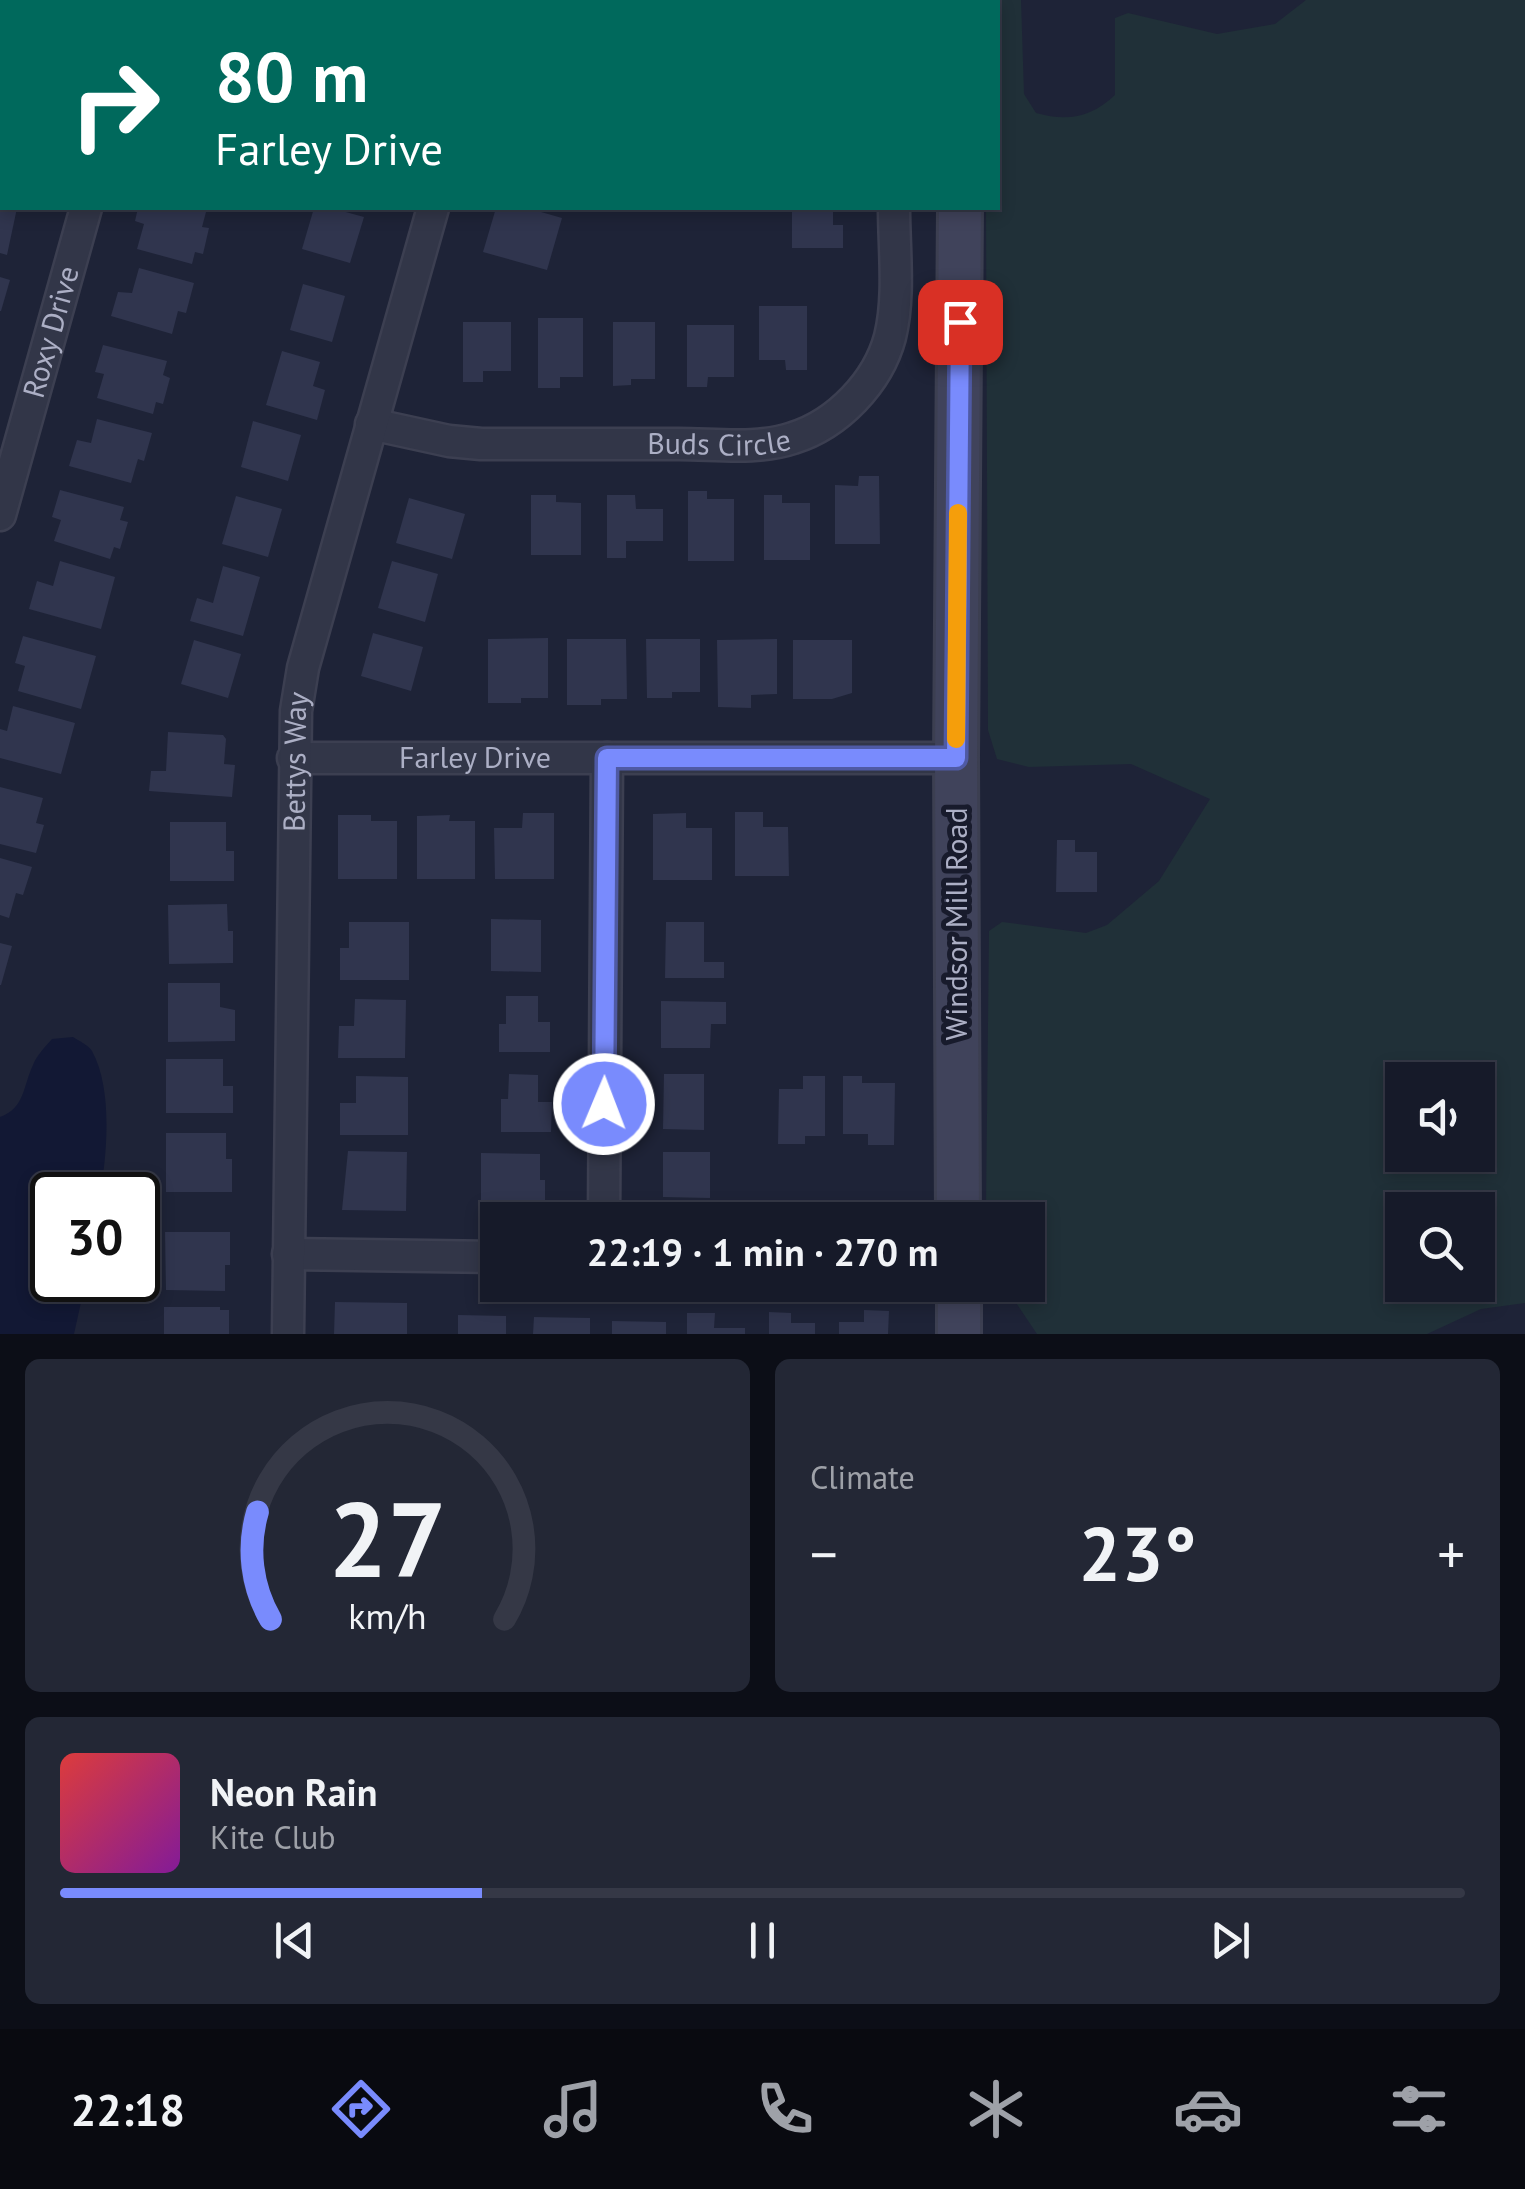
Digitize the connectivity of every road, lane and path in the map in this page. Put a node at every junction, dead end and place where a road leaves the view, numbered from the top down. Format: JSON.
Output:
{"nodes":[{"id":1,"x":85,"y":210,"type":"edge"},
{"id":2,"x":433,"y":210,"type":"edge"},
{"id":3,"x":894,"y":210,"type":"edge"},
{"id":4,"x":960,"y":210,"type":"edge"},
{"id":5,"x":371,"y":424,"type":"junction"},
{"id":6,"x":0,"y":516,"type":"edge"},
{"id":7,"x":294,"y":758,"type":"junction"},
{"id":8,"x":607,"y":758,"type":"junction"},
{"id":9,"x":956,"y":758,"type":"junction"},
{"id":10,"x":604,"y":1202,"type":"edge"},
{"id":11,"x":958,"y":1202,"type":"edge"},
{"id":12,"x":288,"y":1254,"type":"junction"},
{"id":13,"x":480,"y":1257,"type":"edge"},
{"id":14,"x":959,"y":1302,"type":"edge"},
{"id":15,"x":288,"y":1334,"type":"edge"},
{"id":16,"x":959,"y":1334,"type":"edge"}],
"edges":[{"from":1,"to":6,"type":"street","name":"Roxy Drive"},
{"from":2,"to":5,"type":"street","name":"Bettys Way"},
{"from":3,"to":5,"type":"street","name":"Buds Circle"},
{"from":4,"to":9,"type":"main road","name":"Windsor Mill Road"},
{"from":5,"to":7,"type":"street","name":"Bettys Way"},
{"from":7,"to":8,"type":"street","name":"Farley Drive"},
{"from":7,"to":12,"type":"street","name":"Bettys Way"},
{"from":8,"to":9,"type":"street","name":"Farley Drive"},
{"from":8,"to":10,"type":"street"},
{"from":9,"to":11,"type":"main road","name":"Windsor Mill Road"},
{"from":12,"to":13,"type":"street"},
{"from":12,"to":15,"type":"street","name":"Bettys Way"},
{"from":14,"to":16,"type":"main road"}]}
